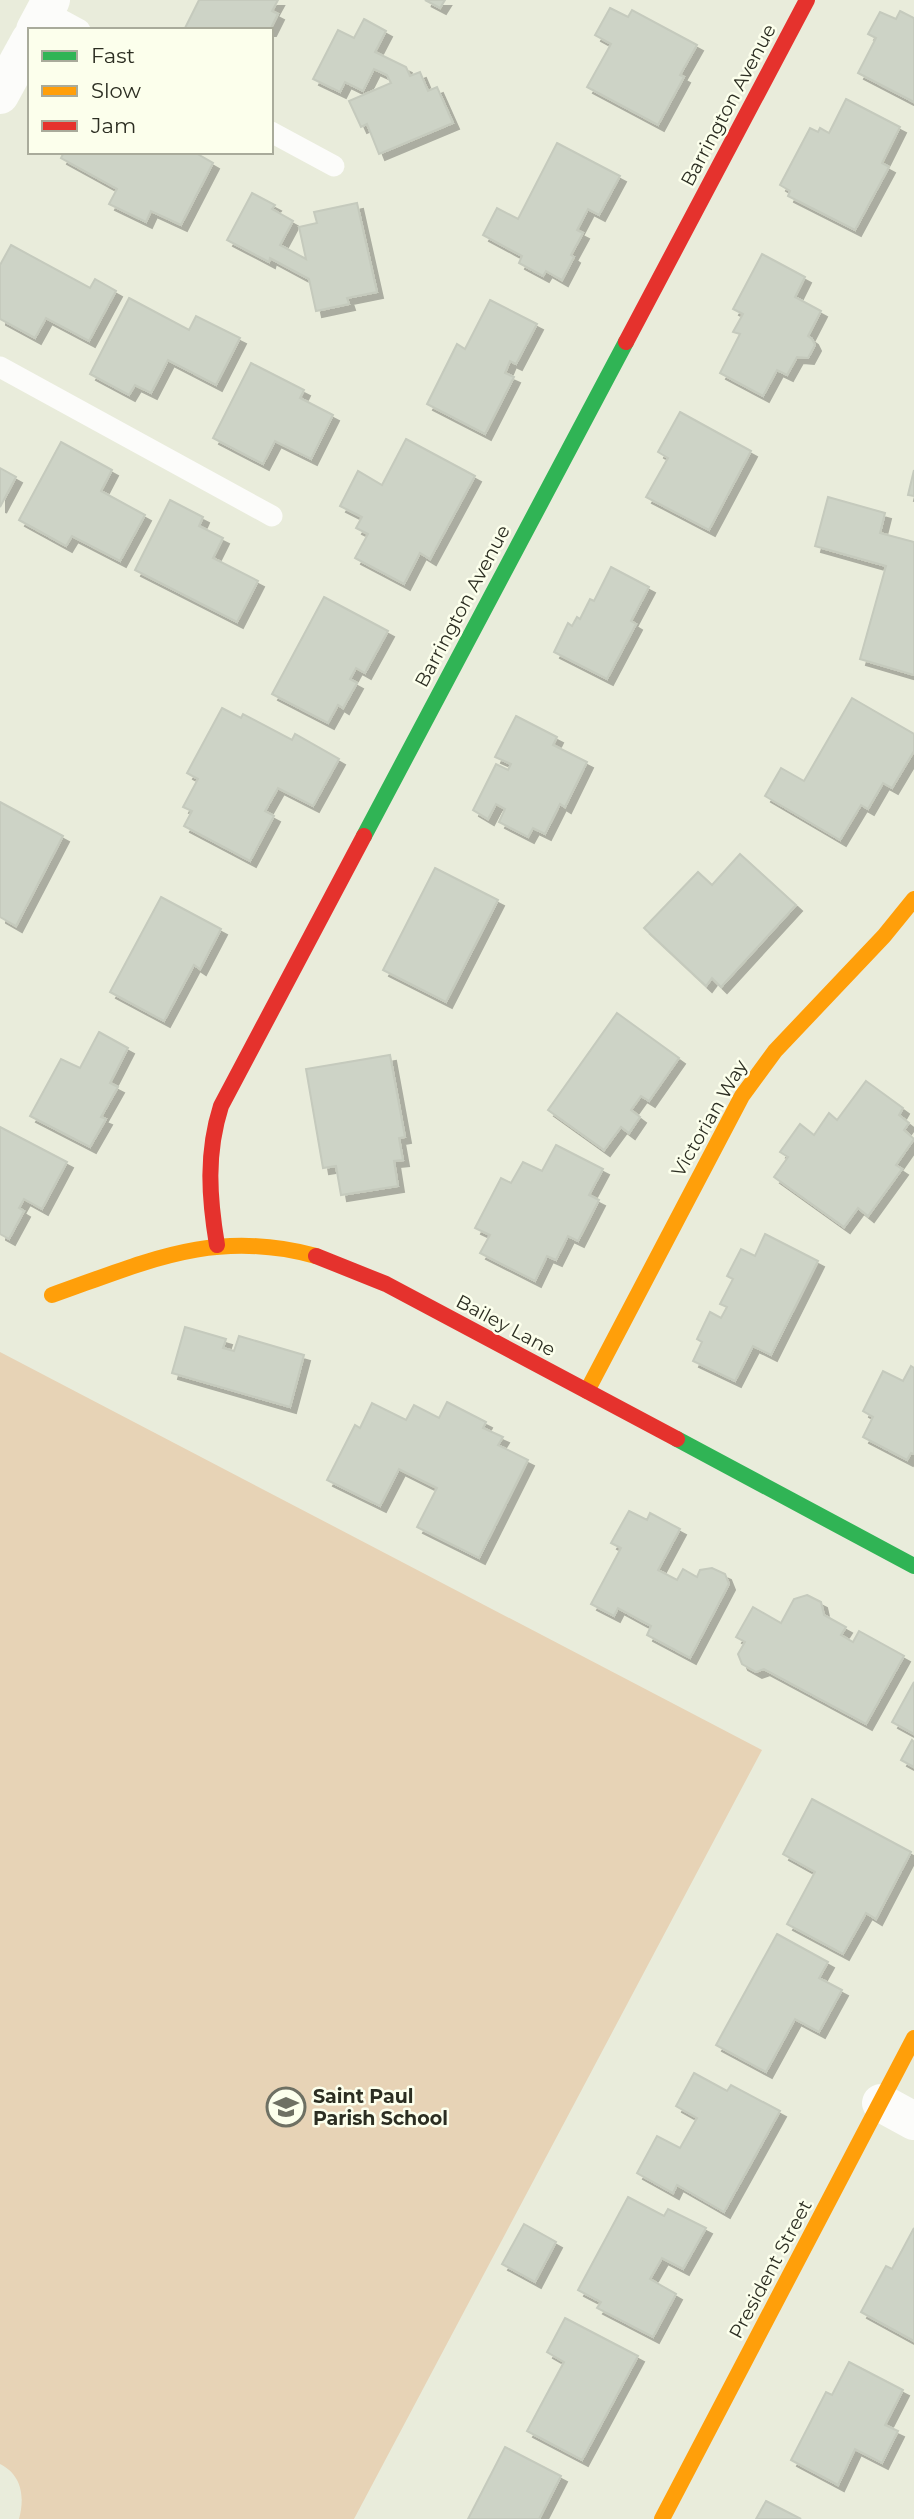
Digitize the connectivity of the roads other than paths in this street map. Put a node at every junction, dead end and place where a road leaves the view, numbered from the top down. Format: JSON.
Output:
{"nodes":[{"id":1,"x":807,"y":0,"type":"edge"},
{"id":2,"x":40,"y":20,"type":"edge"},
{"id":3,"x":72,"y":28,"type":"edge"},
{"id":4,"x":28,"y":42,"type":"edge"},
{"id":5,"x":0,"y":95,"type":"edge"},
{"id":6,"x":273,"y":133,"type":"edge"},
{"id":7,"x":334,"y":166,"type":"dead end"},
{"id":8,"x":0,"y":367,"type":"edge"},
{"id":9,"x":272,"y":516,"type":"dead end"},
{"id":10,"x":914,"y":899,"type":"edge"},
{"id":11,"x":217,"y":1245,"type":"junction"},
{"id":12,"x":52,"y":1295,"type":"dead end"},
{"id":13,"x":587,"y":1391,"type":"junction"},
{"id":14,"x":914,"y":1566,"type":"edge"},
{"id":15,"x":914,"y":2038,"type":"edge"},
{"id":16,"x":881,"y":2103,"type":"junction"},
{"id":17,"x":914,"y":2121,"type":"edge"},
{"id":18,"x":662,"y":2519,"type":"edge"}],
"edges":[{"from":1,"to":11,"type":"street","name":"Barrington Avenue"},
{"from":2,"to":3,"type":"lane"},
{"from":4,"to":5,"type":"street"},
{"from":6,"to":7,"type":"lane"},
{"from":8,"to":9,"type":"lane"},
{"from":10,"to":13,"type":"street","name":"Victorian Way"},
{"from":11,"to":12,"type":"street","name":"Bailey Lane"},
{"from":11,"to":13,"type":"street","name":"Bailey Lane"},
{"from":13,"to":14,"type":"street","name":"Bailey Lane"},
{"from":15,"to":16,"type":"street","name":"President Street"},
{"from":16,"to":17,"type":"street"},
{"from":16,"to":18,"type":"street","name":"President Street"}]}
